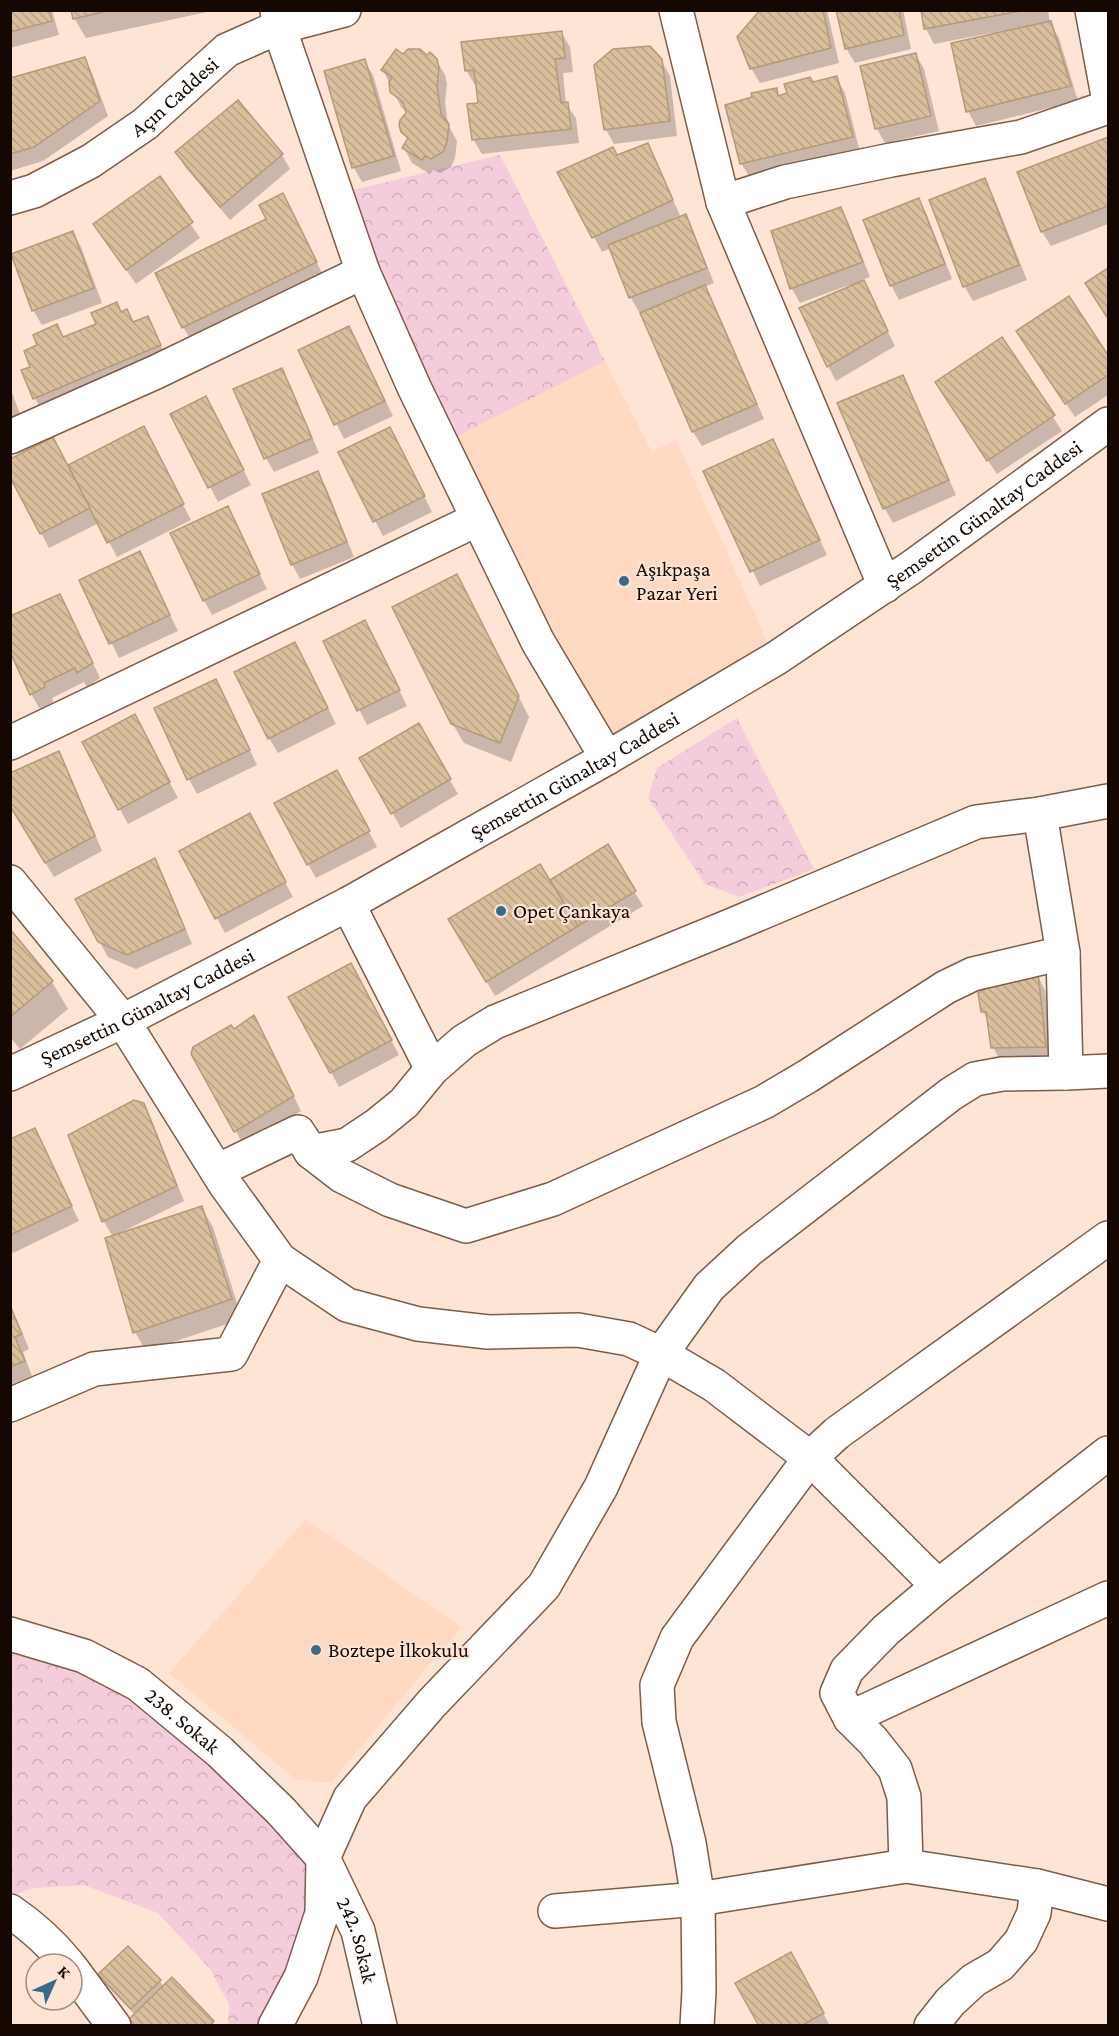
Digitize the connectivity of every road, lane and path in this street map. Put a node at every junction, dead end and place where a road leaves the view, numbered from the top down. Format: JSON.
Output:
{"nodes":[{"id":1,"x":344,"y":10,"type":"edge"},
{"id":2,"x":676,"y":10,"type":"edge"},
{"id":3,"x":1092,"y":10,"type":"edge"},
{"id":4,"x":278,"y":19,"type":"edge"},
{"id":5,"x":1108,"y":96,"type":"edge"},
{"id":6,"x":1108,"y":107,"type":"edge"},
{"id":7,"x":10,"y":198,"type":"edge"},
{"id":8,"x":723,"y":202,"type":"junction"},
{"id":9,"x":363,"y":272,"type":"junction"},
{"id":10,"x":1108,"y":424,"type":"edge"},
{"id":11,"x":10,"y":437,"type":"edge"},
{"id":12,"x":478,"y":519,"type":"junction"},
{"id":13,"x":885,"y":585,"type":"junction"},
{"id":14,"x":10,"y":743,"type":"edge"},
{"id":15,"x":607,"y":758,"type":"junction"},
{"id":16,"x":1108,"y":801,"type":"edge"},
{"id":17,"x":1040,"y":814,"type":"junction"},
{"id":18,"x":10,"y":882,"type":"edge"},
{"id":19,"x":348,"y":904,"type":"junction"},
{"id":20,"x":1063,"y":953,"type":"junction"},
{"id":21,"x":123,"y":1022,"type":"junction"},
{"id":22,"x":432,"y":1069,"type":"junction"},
{"id":23,"x":1108,"y":1071,"type":"edge"},
{"id":24,"x":1066,"y":1073,"type":"junction"},
{"id":25,"x":10,"y":1074,"type":"edge"},
{"id":26,"x":311,"y":1152,"type":"junction"},
{"id":27,"x":217,"y":1172,"type":"junction"},
{"id":28,"x":1108,"y":1238,"type":"edge"},
{"id":29,"x":279,"y":1260,"type":"junction"},
{"id":30,"x":661,"y":1354,"type":"junction"},
{"id":31,"x":10,"y":1405,"type":"edge"},
{"id":32,"x":1108,"y":1453,"type":"edge"},
{"id":33,"x":810,"y":1458,"type":"junction"},
{"id":34,"x":938,"y":1586,"type":"junction"},
{"id":35,"x":1108,"y":1598,"type":"edge"},
{"id":36,"x":10,"y":1634,"type":"edge"},
{"id":37,"x":850,"y":1718,"type":"junction"},
{"id":38,"x":322,"y":1858,"type":"junction"},
{"id":39,"x":906,"y":1866,"type":"junction"},
{"id":40,"x":1037,"y":1887,"type":"junction"},
{"id":41,"x":698,"y":1899,"type":"junction"},
{"id":42,"x":1108,"y":1904,"type":"edge"},
{"id":43,"x":10,"y":1911,"type":"edge"},
{"id":44,"x":555,"y":1911,"type":"dead end"},
{"id":45,"x":58,"y":1952,"type":"edge"},
{"id":46,"x":84,"y":1985,"type":"edge"},
{"id":47,"x":114,"y":2025,"type":"edge"},
{"id":48,"x":275,"y":2025,"type":"edge"},
{"id":49,"x":380,"y":2025,"type":"edge"},
{"id":50,"x":697,"y":2025,"type":"edge"},
{"id":51,"x":931,"y":2025,"type":"edge"}],
"edges":[{"from":1,"to":4,"type":"street","name":"Açın Caddesi"},
{"from":2,"to":8,"type":"street"},
{"from":3,"to":5,"type":"street"},
{"from":4,"to":7,"type":"street","name":"Açın Caddesi"},
{"from":4,"to":9,"type":"street"},
{"from":6,"to":8,"type":"street"},
{"from":8,"to":13,"type":"street"},
{"from":9,"to":11,"type":"street"},
{"from":9,"to":12,"type":"street"},
{"from":10,"to":13,"type":"street","name":"Şemsettin Günaltay Caddesi"},
{"from":12,"to":14,"type":"street"},
{"from":12,"to":15,"type":"street"},
{"from":13,"to":15,"type":"street","name":"Şemsettin Günaltay Caddesi"},
{"from":15,"to":19,"type":"street","name":"Şemsettin Günaltay Caddesi"},
{"from":16,"to":17,"type":"street"},
{"from":17,"to":20,"type":"street"},
{"from":17,"to":22,"type":"street"},
{"from":18,"to":21,"type":"street"},
{"from":19,"to":21,"type":"street","name":"Şemsettin Günaltay Caddesi"},
{"from":19,"to":22,"type":"street"},
{"from":20,"to":24,"type":"street"},
{"from":20,"to":26,"type":"street"},
{"from":21,"to":25,"type":"street","name":"Şemsettin Günaltay Caddesi"},
{"from":21,"to":27,"type":"street"},
{"from":22,"to":26,"type":"street"},
{"from":23,"to":24,"type":"street"},
{"from":24,"to":30,"type":"street"},
{"from":26,"to":27,"type":"street"},
{"from":27,"to":29,"type":"street"},
{"from":28,"to":33,"type":"street"},
{"from":29,"to":30,"type":"street"},
{"from":29,"to":31,"type":"street"},
{"from":30,"to":33,"type":"street"},
{"from":30,"to":38,"type":"street"},
{"from":32,"to":34,"type":"street"},
{"from":33,"to":34,"type":"street"},
{"from":33,"to":41,"type":"street"},
{"from":34,"to":37,"type":"street"},
{"from":35,"to":37,"type":"street"},
{"from":36,"to":38,"type":"street","name":"238. Sokak"},
{"from":37,"to":39,"type":"street"},
{"from":38,"to":48,"type":"street"},
{"from":38,"to":49,"type":"street","name":"242. Sokak"},
{"from":39,"to":40,"type":"street"},
{"from":39,"to":41,"type":"street"},
{"from":40,"to":42,"type":"street"},
{"from":40,"to":51,"type":"street"},
{"from":41,"to":44,"type":"street"},
{"from":41,"to":50,"type":"street"},
{"from":43,"to":45,"type":"street"},
{"from":46,"to":47,"type":"street"}]}
